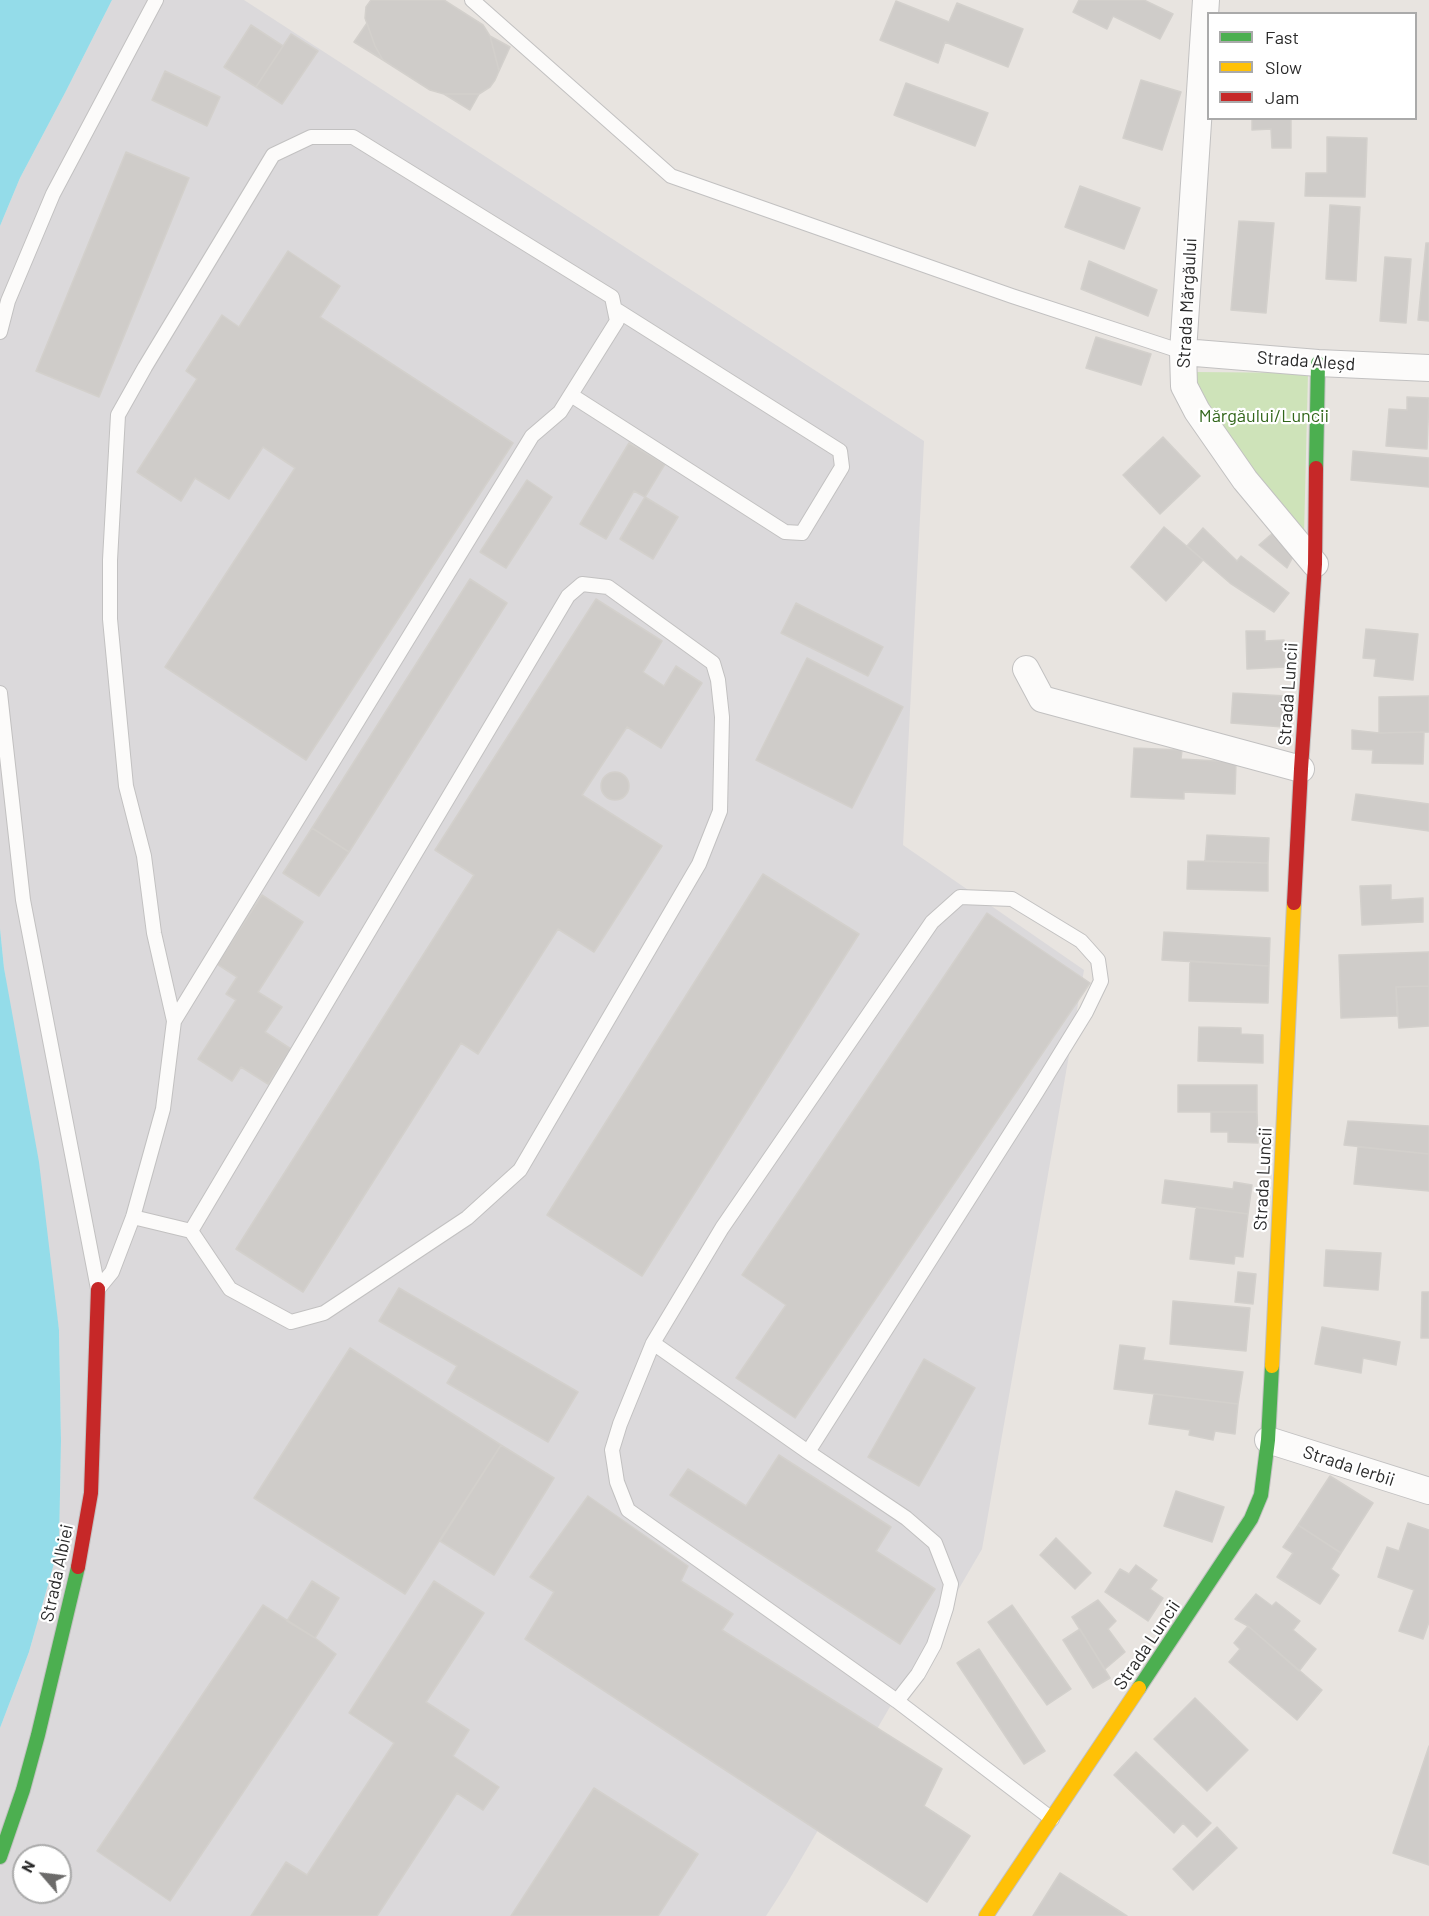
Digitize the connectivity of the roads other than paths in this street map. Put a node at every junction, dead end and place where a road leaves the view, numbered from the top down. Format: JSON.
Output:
{"nodes":[{"id":1,"x":156,"y":0,"type":"edge"},
{"id":2,"x":472,"y":0,"type":"edge"},
{"id":3,"x":1206,"y":0,"type":"edge"},
{"id":4,"x":615,"y":309,"type":"junction"},
{"id":5,"x":0,"y":332,"type":"edge"},
{"id":6,"x":1183,"y":352,"type":"junction"},
{"id":7,"x":1318,"y":363,"type":"junction"},
{"id":8,"x":1429,"y":368,"type":"edge"},
{"id":9,"x":571,"y":395,"type":"junction"},
{"id":10,"x":1315,"y":564,"type":"junction"},
{"id":11,"x":1026,"y":669,"type":"dead end"},
{"id":12,"x":0,"y":693,"type":"edge"},
{"id":13,"x":1301,"y":769,"type":"junction"},
{"id":14,"x":174,"y":1021,"type":"junction"},
{"id":15,"x":133,"y":1217,"type":"junction"},
{"id":16,"x":190,"y":1231,"type":"junction"},
{"id":17,"x":98,"y":1289,"type":"junction"},
{"id":18,"x":653,"y":1343,"type":"junction"},
{"id":19,"x":1268,"y":1440,"type":"junction"},
{"id":20,"x":808,"y":1452,"type":"junction"},
{"id":21,"x":1429,"y":1491,"type":"edge"},
{"id":22,"x":897,"y":1701,"type":"junction"},
{"id":23,"x":1052,"y":1819,"type":"junction"},
{"id":24,"x":0,"y":1857,"type":"edge"},
{"id":25,"x":987,"y":1916,"type":"edge"}],
"edges":[{"from":1,"to":5,"type":"lane"},
{"from":2,"to":6,"type":"lane"},
{"from":3,"to":6,"type":"street","name":"Strada Mărgăului"},
{"from":4,"to":9,"type":"lane"},
{"from":4,"to":9,"type":"lane"},
{"from":4,"to":14,"type":"lane"},
{"from":6,"to":7,"type":"street","name":"Strada Aleșd"},
{"from":6,"to":10,"type":"street","name":"Strada Mărgăului"},
{"from":7,"to":8,"type":"street","name":"Strada Aleșd"},
{"from":7,"to":10,"type":"street","name":"Strada Luncii"},
{"from":9,"to":14,"type":"lane"},
{"from":10,"to":13,"type":"street","name":"Strada Luncii"},
{"from":11,"to":13,"type":"street"},
{"from":12,"to":17,"type":"lane"},
{"from":13,"to":19,"type":"street","name":"Strada Luncii"},
{"from":14,"to":15,"type":"lane"},
{"from":15,"to":16,"type":"lane"},
{"from":15,"to":17,"type":"lane"},
{"from":16,"to":16,"type":"lane"},
{"from":17,"to":24,"type":"street","name":"Strada Albiei"},
{"from":18,"to":20,"type":"lane"},
{"from":18,"to":20,"type":"lane"},
{"from":18,"to":22,"type":"lane"},
{"from":19,"to":21,"type":"street","name":"Strada Ierbii"},
{"from":19,"to":23,"type":"street","name":"Strada Luncii"},
{"from":20,"to":22,"type":"lane"},
{"from":22,"to":23,"type":"lane"},
{"from":23,"to":25,"type":"street","name":"Strada Luncii"}]}
